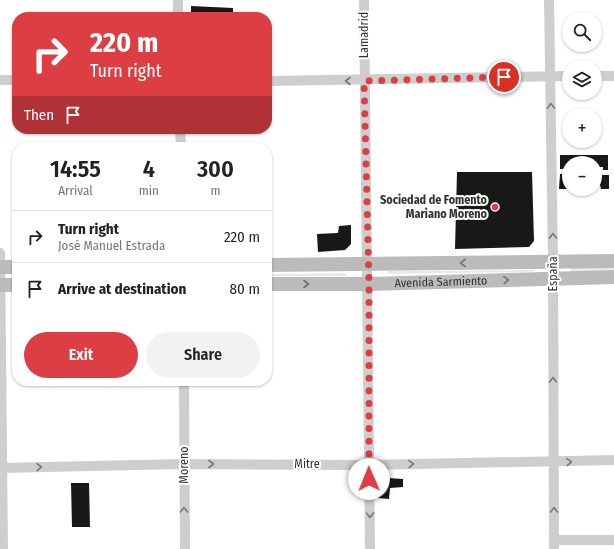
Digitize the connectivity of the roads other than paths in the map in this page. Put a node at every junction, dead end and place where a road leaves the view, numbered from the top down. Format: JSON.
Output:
{"nodes":[{"id":1,"x":178,"y":0,"type":"edge"},
{"id":2,"x":364,"y":0,"type":"edge"},
{"id":3,"x":549,"y":0,"type":"edge"},
{"id":4,"x":178,"y":12,"type":"edge"},
{"id":5,"x":551,"y":76,"type":"junction"},
{"id":6,"x":562,"y":76,"type":"edge"},
{"id":7,"x":602,"y":76,"type":"edge"},
{"id":8,"x":614,"y":76,"type":"edge"},
{"id":9,"x":0,"y":80,"type":"edge"},
{"id":10,"x":12,"y":80,"type":"edge"},
{"id":11,"x":272,"y":81,"type":"edge"},
{"id":12,"x":364,"y":81,"type":"junction"},
{"id":13,"x":0,"y":253,"type":"edge"},
{"id":14,"x":614,"y":261,"type":"edge"},
{"id":15,"x":553,"y":262,"type":"junction"},
{"id":16,"x":368,"y":264,"type":"junction"},
{"id":17,"x":272,"y":265,"type":"edge"},
{"id":18,"x":0,"y":267,"type":"edge"},
{"id":19,"x":12,"y":267,"type":"edge"},
{"id":20,"x":614,"y":277,"type":"edge"},
{"id":21,"x":553,"y":278,"type":"junction"},
{"id":22,"x":272,"y":284,"type":"edge"},
{"id":23,"x":369,"y":284,"type":"junction"},
{"id":24,"x":12,"y":285,"type":"edge"},
{"id":25,"x":0,"y":286,"type":"edge"},
{"id":26,"x":184,"y":386,"type":"edge"},
{"id":27,"x":614,"y":460,"type":"edge"},
{"id":28,"x":553,"y":462,"type":"junction"},
{"id":29,"x":183,"y":464,"type":"junction"},
{"id":30,"x":369,"y":465,"type":"junction"},
{"id":31,"x":1,"y":468,"type":"edge"},
{"id":32,"x":614,"y":540,"type":"edge"},
{"id":33,"x":554,"y":544,"type":"edge"},
{"id":34,"x":3,"y":549,"type":"edge"},
{"id":35,"x":185,"y":549,"type":"edge"},
{"id":36,"x":370,"y":549,"type":"edge"}],
"edges":[{"from":1,"to":4,"type":"street"},
{"from":2,"to":12,"type":"street","name":"Lamadrid"},
{"from":3,"to":5,"type":"street","name":"España"},
{"from":5,"to":6,"type":"street"},
{"from":5,"to":12,"type":"street"},
{"from":15,"to":5,"type":"street","name":"España","one_way":true},
{"from":7,"to":8,"type":"street"},
{"from":9,"to":10,"type":"street"},
{"from":12,"to":11,"type":"street","one_way":true},
{"from":12,"to":16,"type":"street","name":"Lamadrid"},
{"from":13,"to":18,"type":"street"},
{"from":14,"to":15,"type":"main road","name":"Avenida Sarmiento"},
{"from":15,"to":16,"type":"main road","name":"Avenida Sarmiento","one_way":true},
{"from":15,"to":21,"type":"street","name":"España"},
{"from":16,"to":17,"type":"main road","name":"Avenida Sarmiento"},
{"from":16,"to":23,"type":"street","name":"Lamadrid"},
{"from":18,"to":19,"type":"main road"},
{"from":18,"to":25,"type":"street"},
{"from":20,"to":21,"type":"main road","name":"Avenida Sarmiento"},
{"from":23,"to":21,"type":"main road","name":"Avenida Sarmiento","one_way":true},
{"from":28,"to":21,"type":"street","name":"España","one_way":true},
{"from":22,"to":23,"type":"main road","name":"Avenida Sarmiento","one_way":true},
{"from":23,"to":30,"type":"street","name":"Lamadrid"},
{"from":24,"to":25,"type":"main road"},
{"from":25,"to":31,"type":"street"},
{"from":26,"to":29,"type":"street","name":"Moreno"},
{"from":28,"to":27,"type":"street","name":"Mitre","one_way":true},
{"from":30,"to":28,"type":"street","name":"Mitre","one_way":true},
{"from":33,"to":28,"type":"street","name":"España","one_way":true},
{"from":29,"to":30,"type":"street","name":"Mitre","one_way":true},
{"from":31,"to":29,"type":"street","name":"Mitre","one_way":true},
{"from":35,"to":29,"type":"street","name":"Moreno","one_way":true},
{"from":30,"to":36,"type":"street","name":"Lamadrid","one_way":true},
{"from":31,"to":34,"type":"street"},
{"from":32,"to":33,"type":"street"}]}
